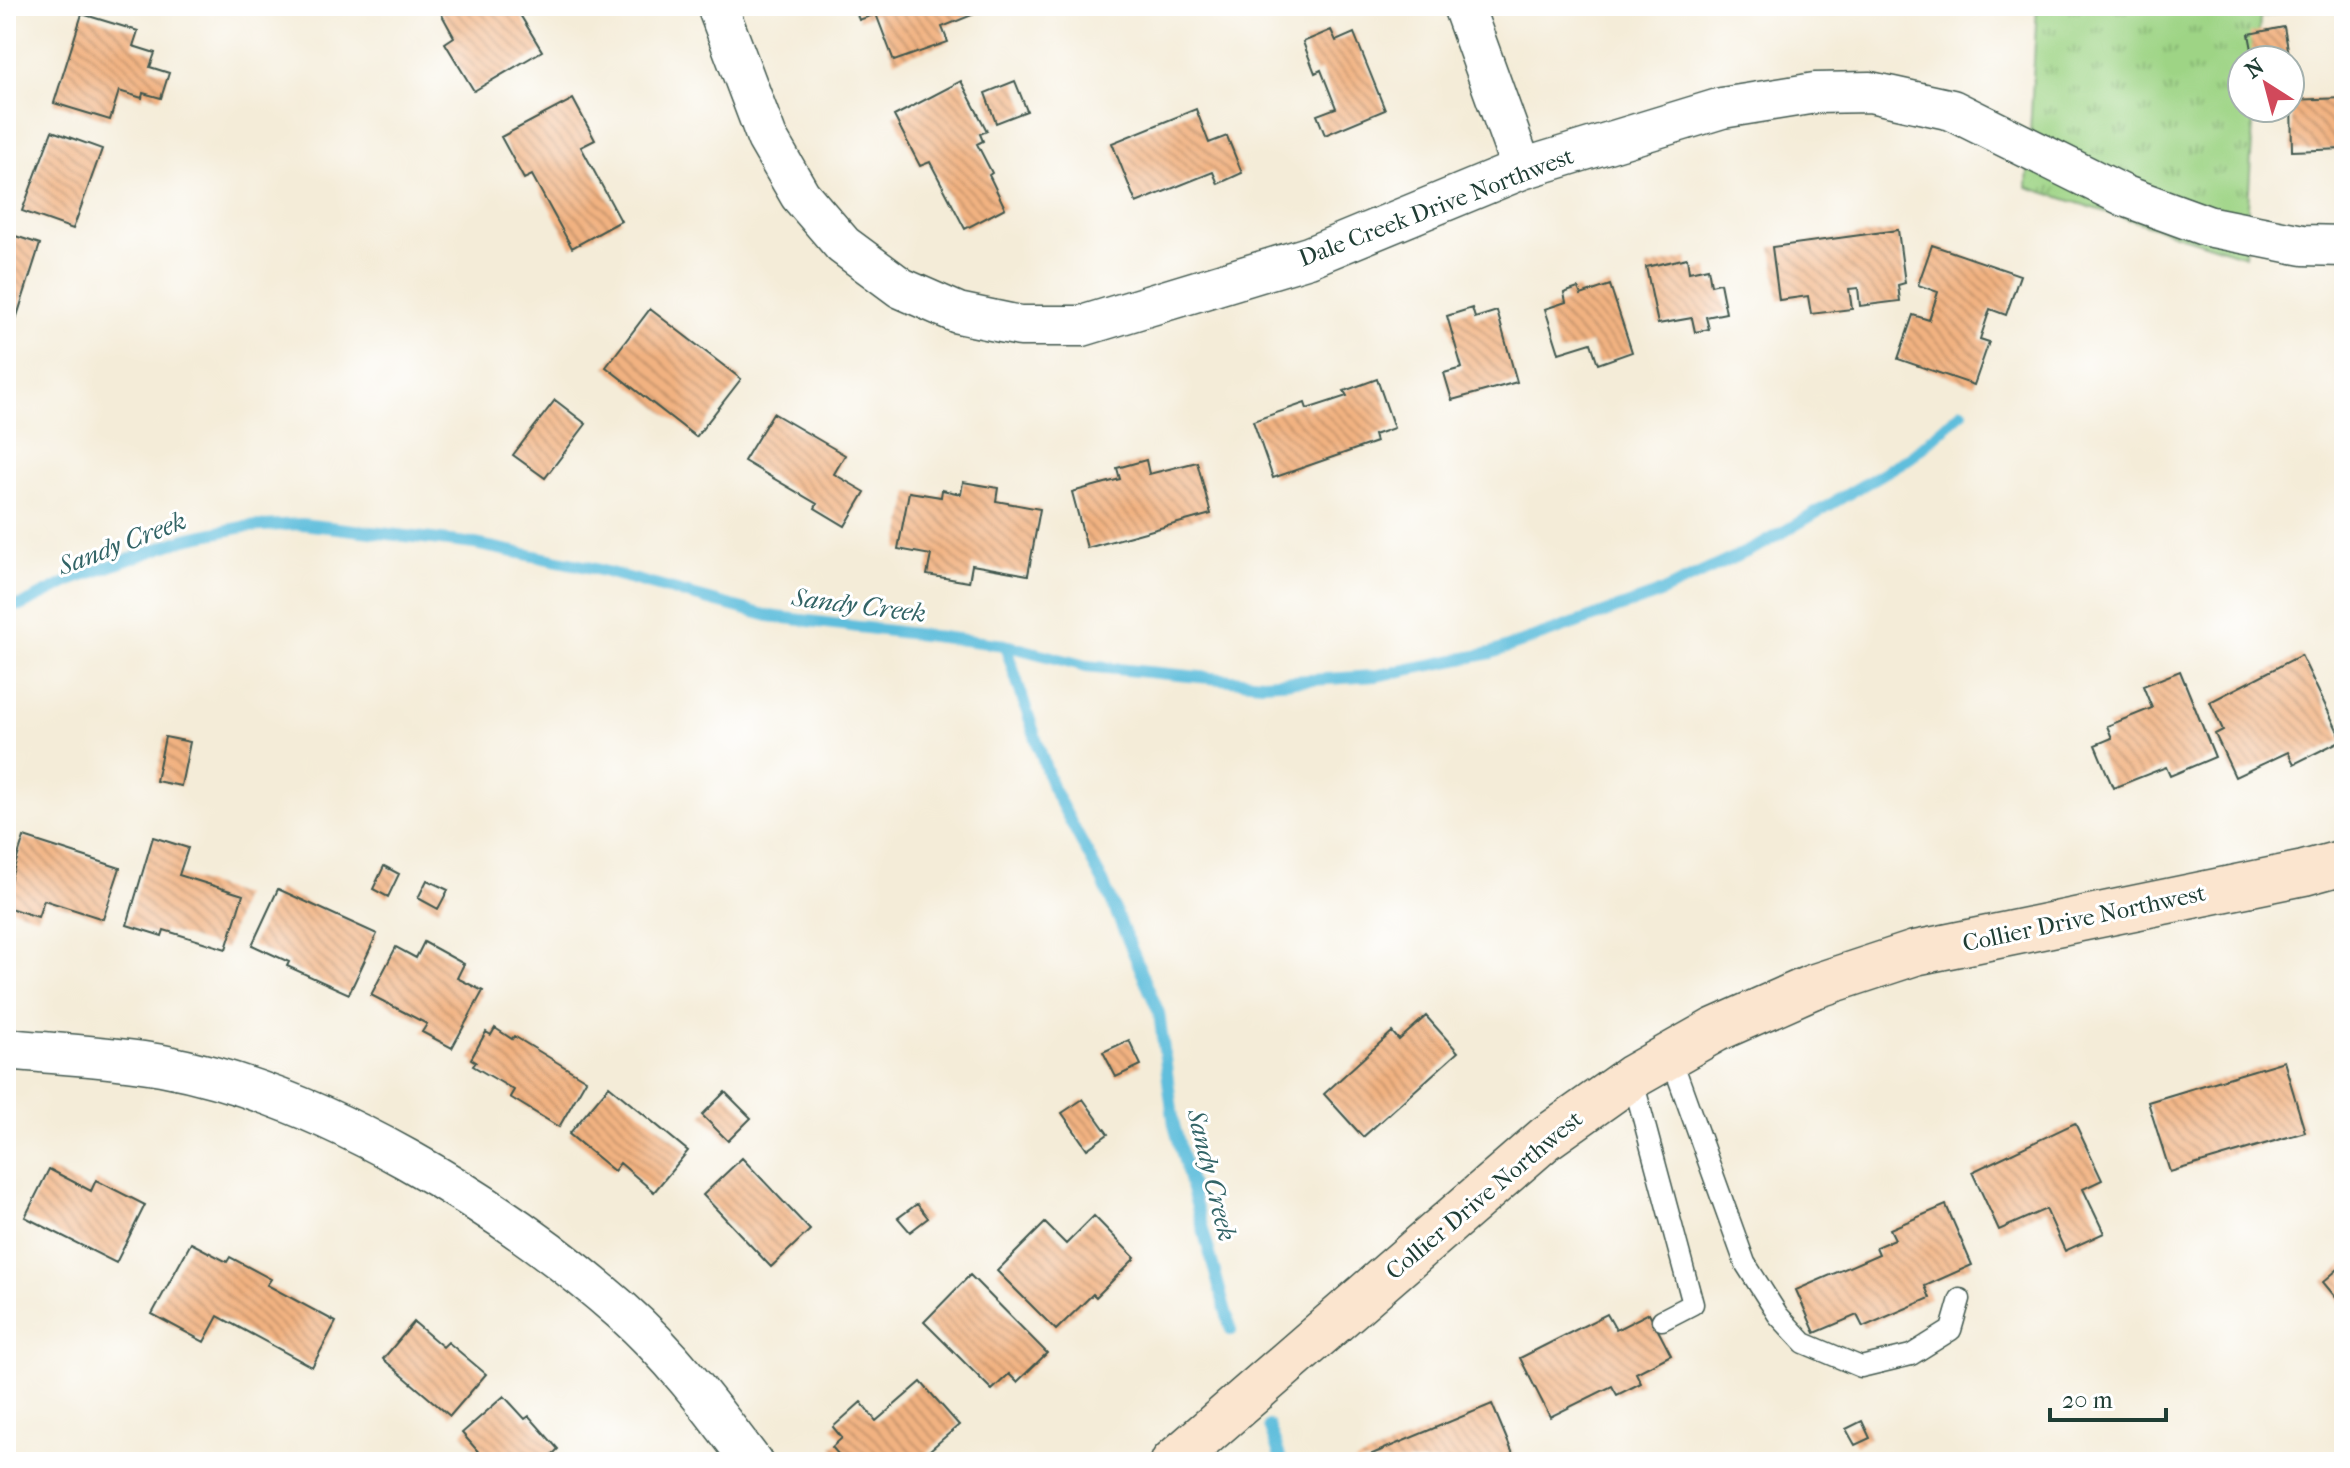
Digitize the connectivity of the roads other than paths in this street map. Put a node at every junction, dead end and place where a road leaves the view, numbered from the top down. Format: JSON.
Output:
{"nodes":[{"id":1,"x":717,"y":6,"type":"edge"},
{"id":2,"x":1463,"y":6,"type":"edge"},
{"id":3,"x":1522,"y":169,"type":"junction"},
{"id":4,"x":2344,"y":246,"type":"edge"},
{"id":5,"x":2344,"y":862,"type":"edge"},
{"id":6,"x":6,"y":1049,"type":"edge"},
{"id":7,"x":1670,"y":1055,"type":"junction"},
{"id":8,"x":1632,"y":1077,"type":"junction"},
{"id":9,"x":1960,"y":1299,"type":"dead end"},
{"id":10,"x":1662,"y":1320,"type":"dead end"},
{"id":11,"x":752,"y":1462,"type":"edge"},
{"id":12,"x":1173,"y":1462,"type":"edge"}],
"edges":[{"from":1,"to":3,"type":"street","name":"Dale Creek Drive Northwest"},
{"from":2,"to":3,"type":"street"},
{"from":3,"to":4,"type":"street","name":"Dale Creek Drive Northwest"},
{"from":5,"to":7,"type":"main road","name":"Collier Drive Northwest"},
{"from":6,"to":11,"type":"street"},
{"from":7,"to":8,"type":"main road","name":"Collier Drive Northwest"},
{"from":7,"to":9,"type":"lane"},
{"from":8,"to":10,"type":"lane"},
{"from":8,"to":12,"type":"main road","name":"Collier Drive Northwest"}]}
